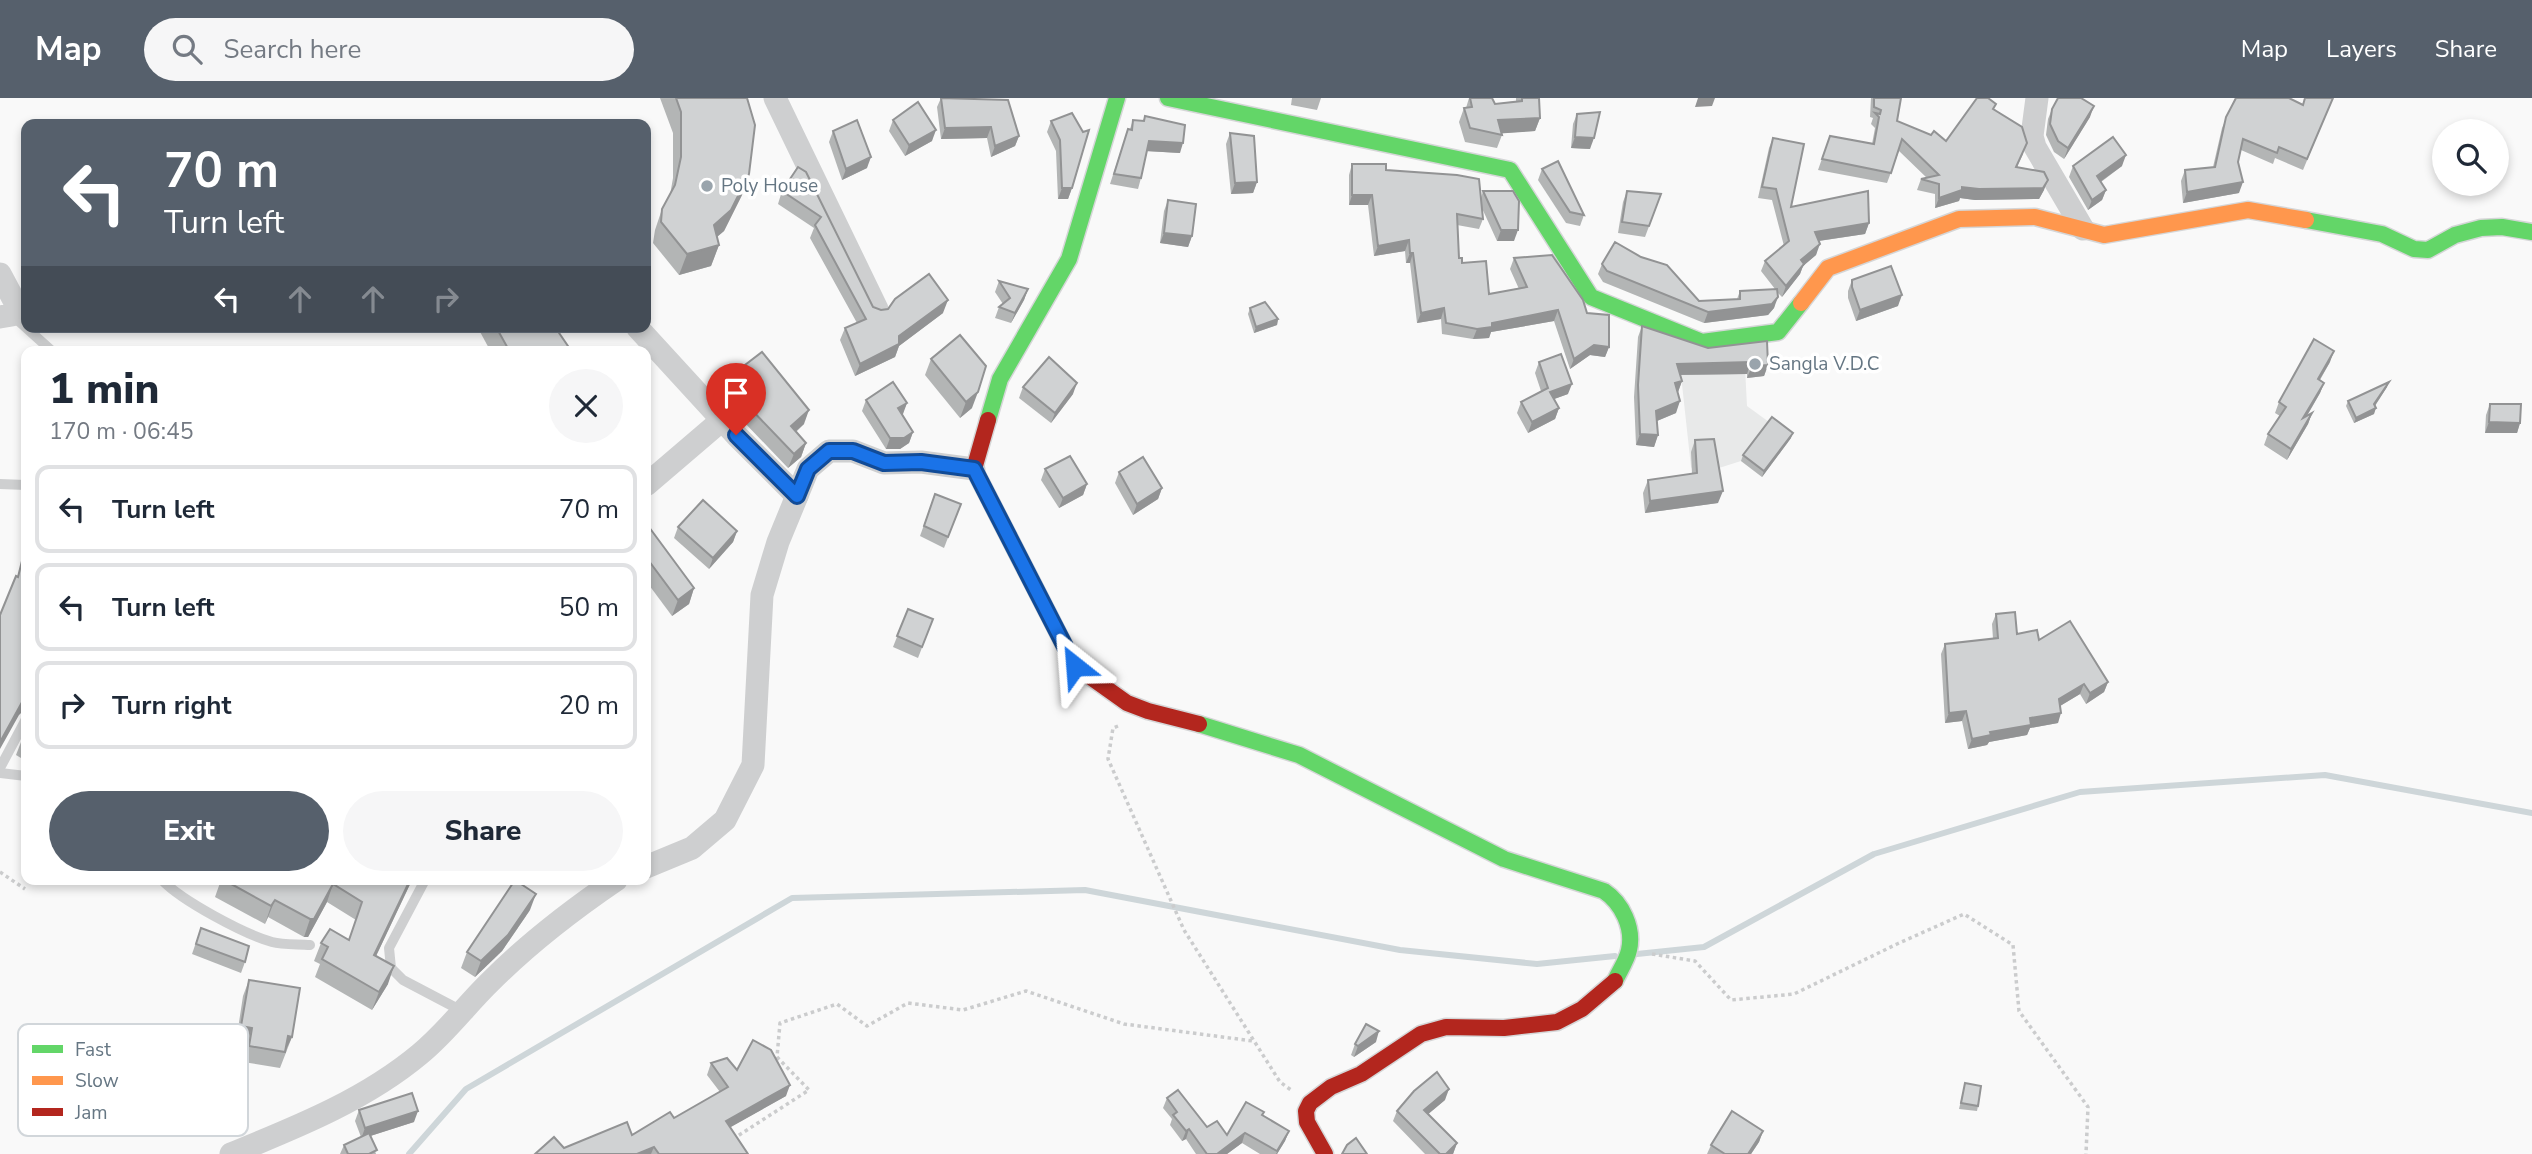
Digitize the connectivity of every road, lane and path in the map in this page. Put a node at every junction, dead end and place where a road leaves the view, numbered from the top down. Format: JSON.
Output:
{"nodes":[{"id":1,"x":775,"y":98,"type":"edge"},
{"id":2,"x":1117,"y":98,"type":"edge"},
{"id":3,"x":1168,"y":98,"type":"edge"},
{"id":4,"x":2037,"y":98,"type":"edge"},
{"id":5,"x":2083,"y":229,"type":"junction"},
{"id":6,"x":2532,"y":232,"type":"edge"},
{"id":7,"x":0,"y":274,"type":"edge"},
{"id":8,"x":877,"y":309,"type":"edge"},
{"id":9,"x":6,"y":316,"type":"edge"},
{"id":10,"x":21,"y":327,"type":"edge"},
{"id":11,"x":28,"y":333,"type":"edge"},
{"id":12,"x":642,"y":333,"type":"edge"},
{"id":13,"x":45,"y":346,"type":"edge"},
{"id":14,"x":722,"y":420,"type":"junction"},
{"id":15,"x":974,"y":469,"type":"junction"},
{"id":16,"x":651,"y":481,"type":"edge"},
{"id":17,"x":0,"y":484,"type":"edge"},
{"id":18,"x":21,"y":485,"type":"edge"},
{"id":19,"x":797,"y":496,"type":"junction"},
{"id":20,"x":1148,"y":711,"type":"junction"},
{"id":21,"x":21,"y":729,"type":"edge"},
{"id":22,"x":0,"y":770,"type":"edge"},
{"id":23,"x":21,"y":775,"type":"edge"},
{"id":24,"x":651,"y":865,"type":"edge"},
{"id":25,"x":0,"y":872,"type":"edge"},
{"id":26,"x":169,"y":885,"type":"edge"},
{"id":27,"x":422,"y":885,"type":"edge"},
{"id":28,"x":609,"y":885,"type":"edge"},
{"id":29,"x":25,"y":889,"type":"dead end"},
{"id":30,"x":310,"y":945,"type":"dead end"},
{"id":31,"x":1629,"y":950,"type":"junction"},
{"id":32,"x":462,"y":1011,"type":"junction"},
{"id":33,"x":1253,"y":1041,"type":"junction"},
{"id":34,"x":1310,"y":1102,"type":"junction"},
{"id":35,"x":737,"y":1147,"type":"edge"},
{"id":36,"x":231,"y":1154,"type":"edge"},
{"id":37,"x":1325,"y":1154,"type":"edge"},
{"id":38,"x":2086,"y":1154,"type":"edge"}],
"edges":[{"from":1,"to":8,"type":"street"},
{"from":2,"to":15,"type":"street"},
{"from":3,"to":5,"type":"street"},
{"from":4,"to":5,"type":"street"},
{"from":5,"to":6,"type":"street"},
{"from":7,"to":9,"type":"street"},
{"from":9,"to":10,"type":"lane"},
{"from":11,"to":13,"type":"lane"},
{"from":12,"to":14,"type":"street"},
{"from":14,"to":16,"type":"street"},
{"from":14,"to":19,"type":"street"},
{"from":15,"to":19,"type":"street"},
{"from":15,"to":20,"type":"street"},
{"from":17,"to":18,"type":"lane"},
{"from":19,"to":24,"type":"street"},
{"from":20,"to":31,"type":"street"},
{"from":20,"to":33,"type":"path"},
{"from":21,"to":22,"type":"lane"},
{"from":22,"to":23,"type":"lane"},
{"from":25,"to":29,"type":"path"},
{"from":26,"to":30,"type":"lane"},
{"from":27,"to":32,"type":"lane"},
{"from":28,"to":32,"type":"street"},
{"from":31,"to":34,"type":"street"},
{"from":31,"to":38,"type":"path"},
{"from":32,"to":36,"type":"street"},
{"from":33,"to":34,"type":"path"},
{"from":33,"to":35,"type":"path"},
{"from":34,"to":37,"type":"street"}]}
